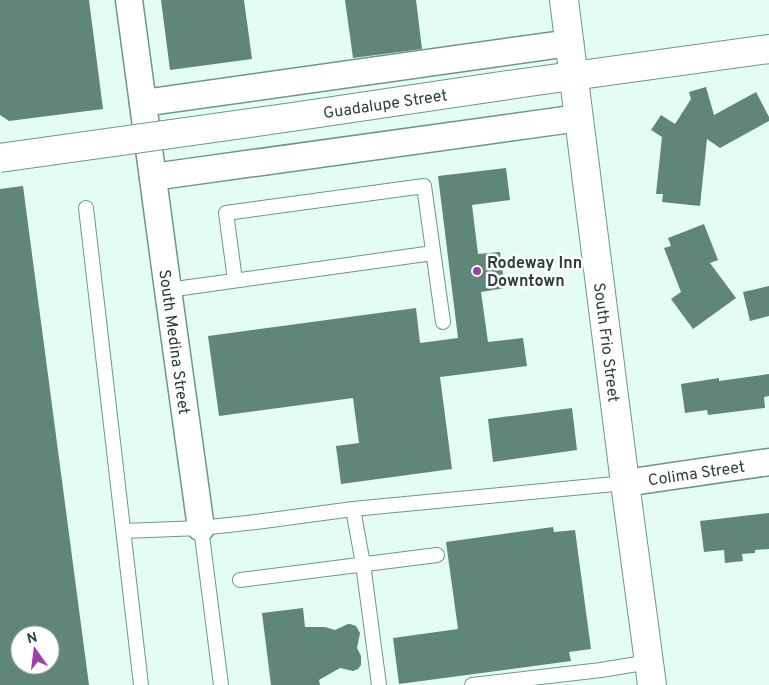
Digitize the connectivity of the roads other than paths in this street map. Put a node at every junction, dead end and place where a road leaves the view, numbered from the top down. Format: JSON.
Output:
{"nodes":[{"id":1,"x":130,"y":0,"type":"edge"},
{"id":2,"x":564,"y":0,"type":"edge"},
{"id":3,"x":570,"y":43,"type":"junction"},
{"id":4,"x":769,"y":49,"type":"edge"},
{"id":5,"x":574,"y":76,"type":"junction"},
{"id":6,"x":143,"y":103,"type":"junction"},
{"id":7,"x":579,"y":118,"type":"junction"},
{"id":8,"x":0,"y":158,"type":"edge"},
{"id":9,"x":153,"y":177,"type":"junction"},
{"id":10,"x":86,"y":208,"type":"dead end"},
{"id":11,"x":433,"y":253,"type":"junction"},
{"id":12,"x":235,"y":280,"type":"junction"},
{"id":13,"x":168,"y":290,"type":"junction"},
{"id":14,"x":443,"y":322,"type":"dead end"},
{"id":15,"x":769,"y":462,"type":"edge"},
{"id":16,"x":625,"y":483,"type":"junction"},
{"id":17,"x":353,"y":508,"type":"junction"},
{"id":18,"x":201,"y":528,"type":"junction"},
{"id":19,"x":123,"y":531,"type":"junction"},
{"id":20,"x":437,"y":555,"type":"dead end"},
{"id":21,"x":363,"y":564,"type":"junction"},
{"id":22,"x":240,"y":580,"type":"dead end"},
{"id":23,"x":651,"y":674,"type":"edge"},
{"id":24,"x":141,"y":685,"type":"edge"},
{"id":25,"x":221,"y":685,"type":"edge"},
{"id":26,"x":379,"y":685,"type":"edge"},
{"id":27,"x":472,"y":685,"type":"edge"}],
"edges":[{"from":1,"to":6,"type":"street","name":"South Medina Street"},
{"from":2,"to":3,"type":"main road","name":"South Frio Street"},
{"from":3,"to":5,"type":"main road","name":"South Frio Street"},
{"from":3,"to":6,"type":"street"},
{"from":4,"to":5,"type":"main road","name":"Guadalupe Street"},
{"from":5,"to":7,"type":"main road","name":"South Frio Street"},
{"from":5,"to":8,"type":"main road","name":"Guadalupe Street","bridge":true},
{"from":6,"to":9,"type":"street","name":"South Medina Street"},
{"from":7,"to":9,"type":"street"},
{"from":7,"to":16,"type":"main road","name":"South Frio Street"},
{"from":9,"to":13,"type":"street","name":"South Medina Street"},
{"from":10,"to":19,"type":"lane"},
{"from":11,"to":12,"type":"lane"},
{"from":11,"to":12,"type":"lane"},
{"from":11,"to":14,"type":"lane"},
{"from":12,"to":13,"type":"lane"},
{"from":13,"to":18,"type":"street","name":"South Medina Street"},
{"from":15,"to":16,"type":"street","name":"Colima Street"},
{"from":16,"to":17,"type":"lane"},
{"from":16,"to":23,"type":"main road","name":"South Frio Street"},
{"from":17,"to":18,"type":"lane"},
{"from":17,"to":21,"type":"lane"},
{"from":18,"to":19,"type":"lane"},
{"from":18,"to":25,"type":"lane","name":"South Medina Street"},
{"from":19,"to":24,"type":"lane"},
{"from":20,"to":21,"type":"lane"},
{"from":21,"to":22,"type":"lane"},
{"from":21,"to":26,"type":"lane"},
{"from":23,"to":27,"type":"lane"}]}
